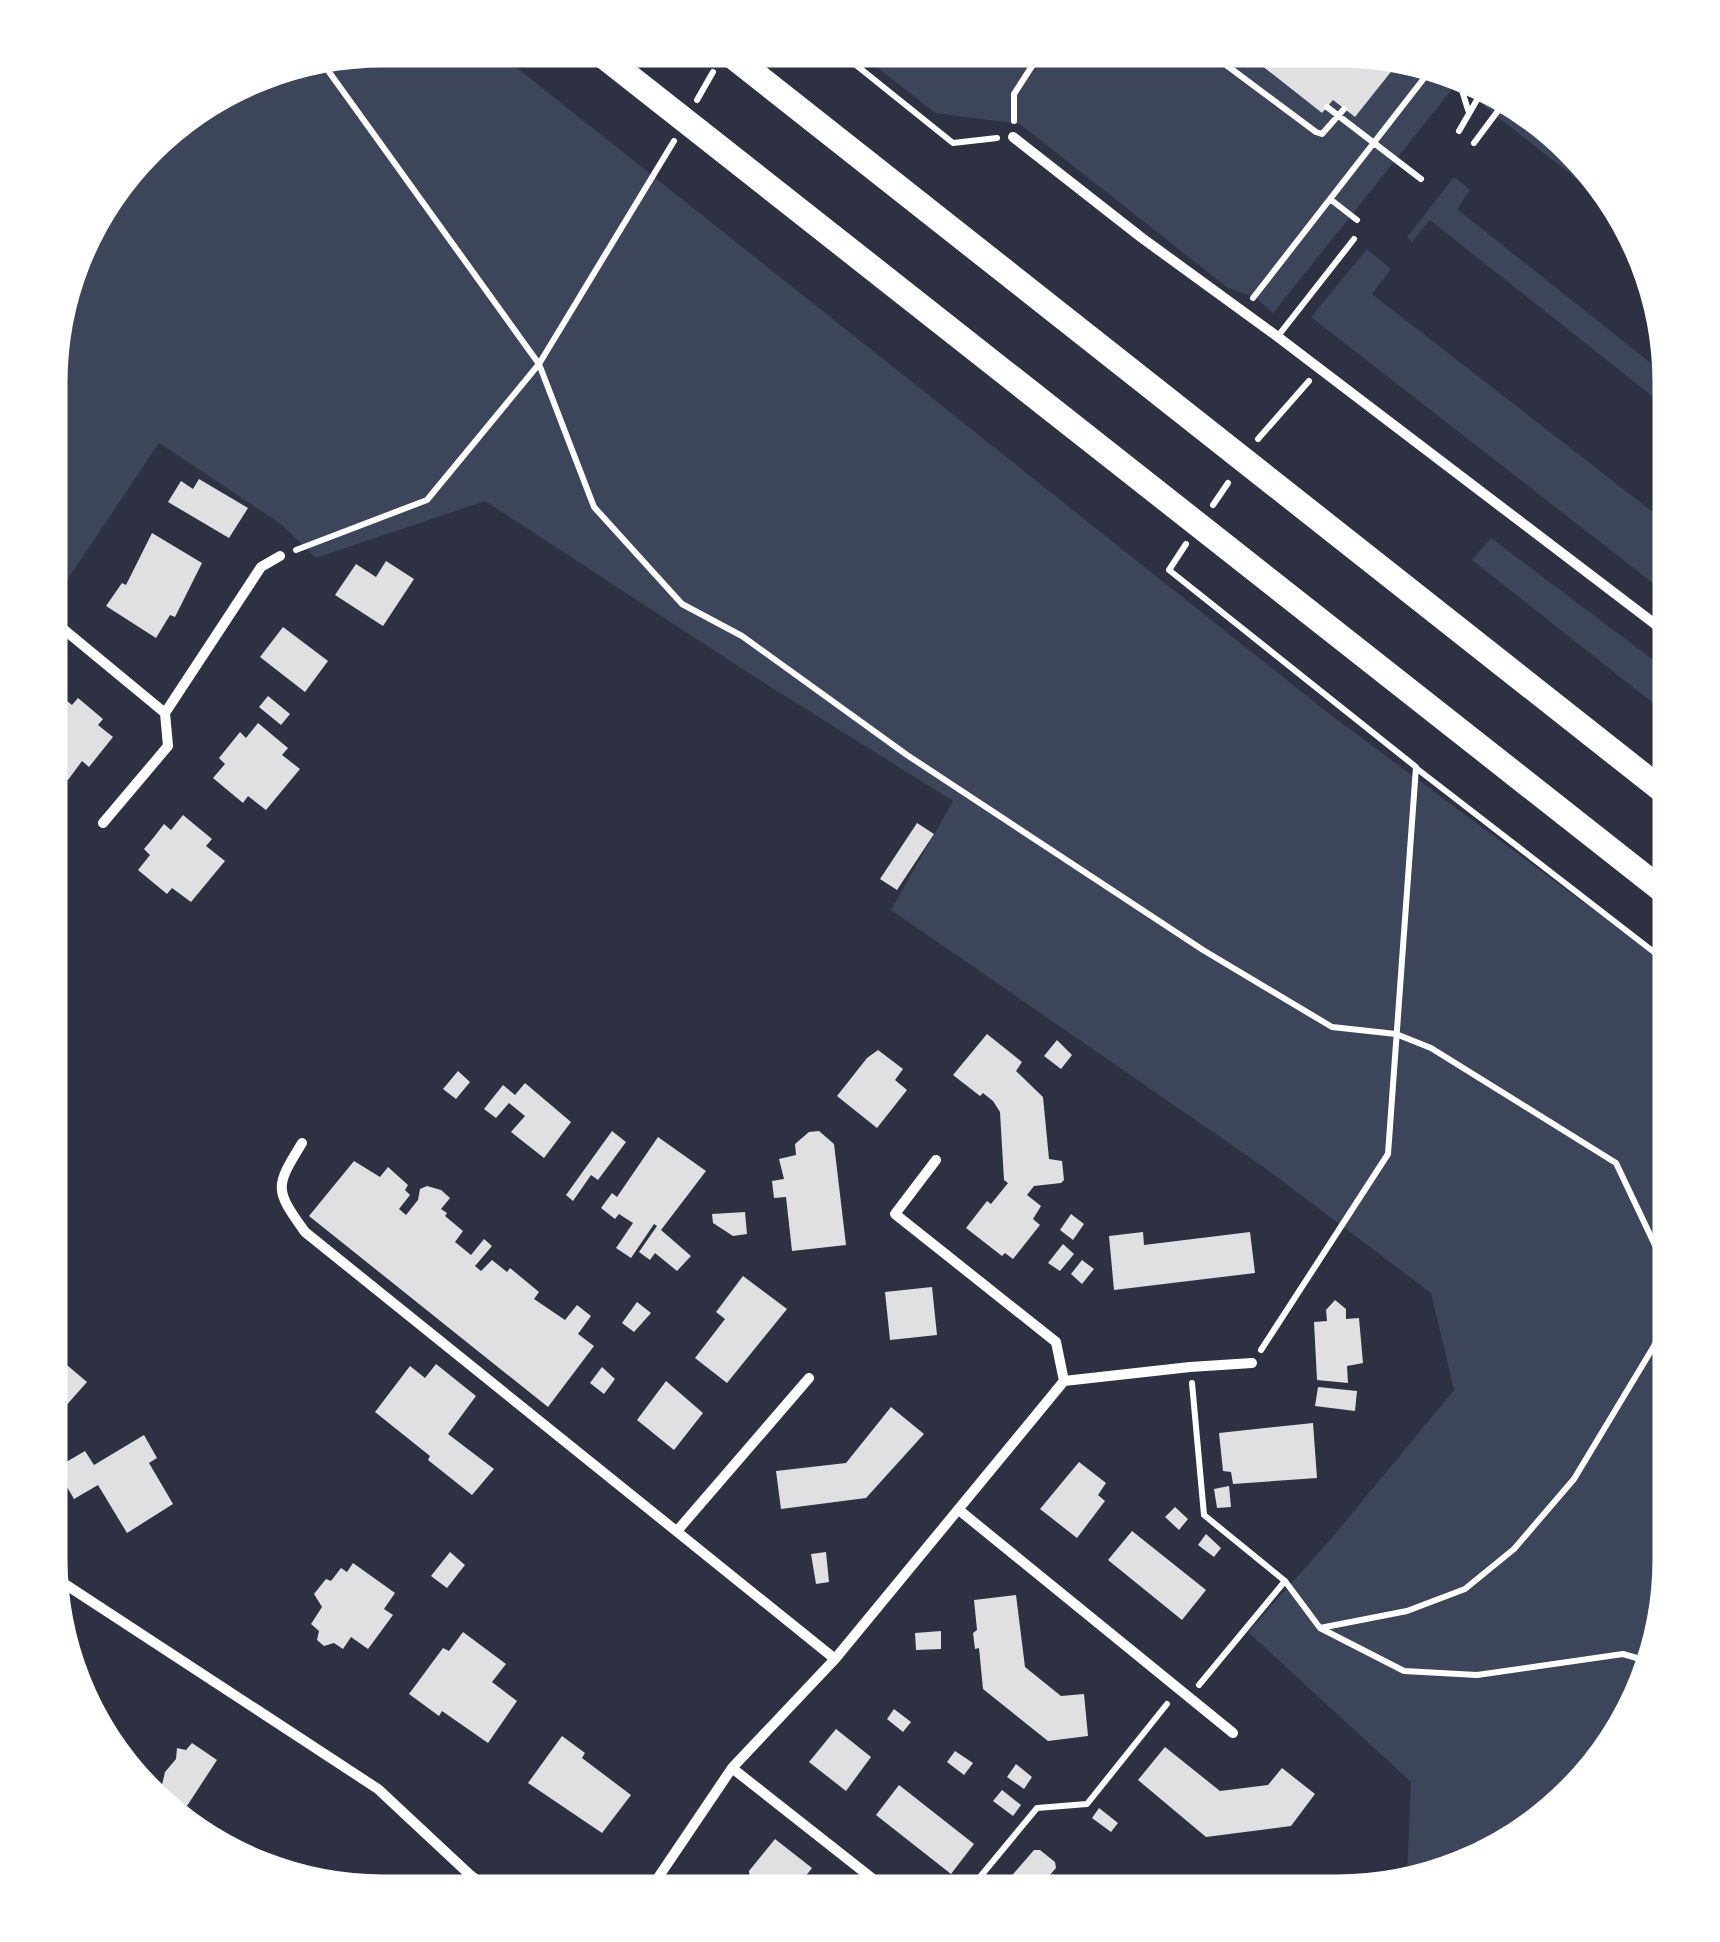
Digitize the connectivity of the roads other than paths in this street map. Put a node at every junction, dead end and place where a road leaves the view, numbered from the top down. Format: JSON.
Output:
{"nodes":[{"id":1,"x":616,"y":65,"type":"edge"},
{"id":2,"x":744,"y":65,"type":"edge"},
{"id":3,"x":1013,"y":137,"type":"road end"},
{"id":4,"x":1354,"y":238,"type":"dead end"},
{"id":5,"x":1278,"y":336,"type":"junction"},
{"id":6,"x":280,"y":556,"type":"road end"},
{"id":7,"x":1654,"y":623,"type":"edge"},
{"id":8,"x":65,"y":631,"type":"edge"},
{"id":9,"x":165,"y":713,"type":"junction"},
{"id":10,"x":1654,"y":784,"type":"edge"},
{"id":11,"x":103,"y":823,"type":"dead end"},
{"id":12,"x":1654,"y":884,"type":"edge"},
{"id":13,"x":302,"y":1143,"type":"dead end"},
{"id":14,"x":936,"y":1160,"type":"dead end"},
{"id":15,"x":1252,"y":1363,"type":"road end"},
{"id":16,"x":809,"y":1378,"type":"dead end"},
{"id":17,"x":1064,"y":1382,"type":"junction"},
{"id":18,"x":959,"y":1510,"type":"junction"},
{"id":19,"x":678,"y":1531,"type":"junction"},
{"id":20,"x":67,"y":1585,"type":"edge"},
{"id":21,"x":836,"y":1659,"type":"junction"},
{"id":22,"x":1233,"y":1733,"type":"dead end"},
{"id":23,"x":732,"y":1768,"type":"junction"},
{"id":24,"x":472,"y":1876,"type":"edge"},
{"id":25,"x":659,"y":1876,"type":"edge"},
{"id":26,"x":869,"y":1876,"type":"edge"}],
"edges":[{"from":1,"to":12,"type":"highway"},
{"from":2,"to":10,"type":"highway"},
{"from":3,"to":5,"type":"street"},
{"from":4,"to":5,"type":"lane"},
{"from":5,"to":7,"type":"street"},
{"from":6,"to":9,"type":"street"},
{"from":8,"to":9,"type":"street"},
{"from":9,"to":11,"type":"street"},
{"from":13,"to":19,"type":"street"},
{"from":14,"to":17,"type":"street"},
{"from":15,"to":17,"type":"street"},
{"from":16,"to":19,"type":"street"},
{"from":17,"to":18,"type":"street"},
{"from":18,"to":21,"type":"street"},
{"from":18,"to":22,"type":"street"},
{"from":19,"to":21,"type":"street"},
{"from":20,"to":24,"type":"street"},
{"from":21,"to":23,"type":"street"},
{"from":23,"to":25,"type":"street"},
{"from":23,"to":26,"type":"street"}]}
